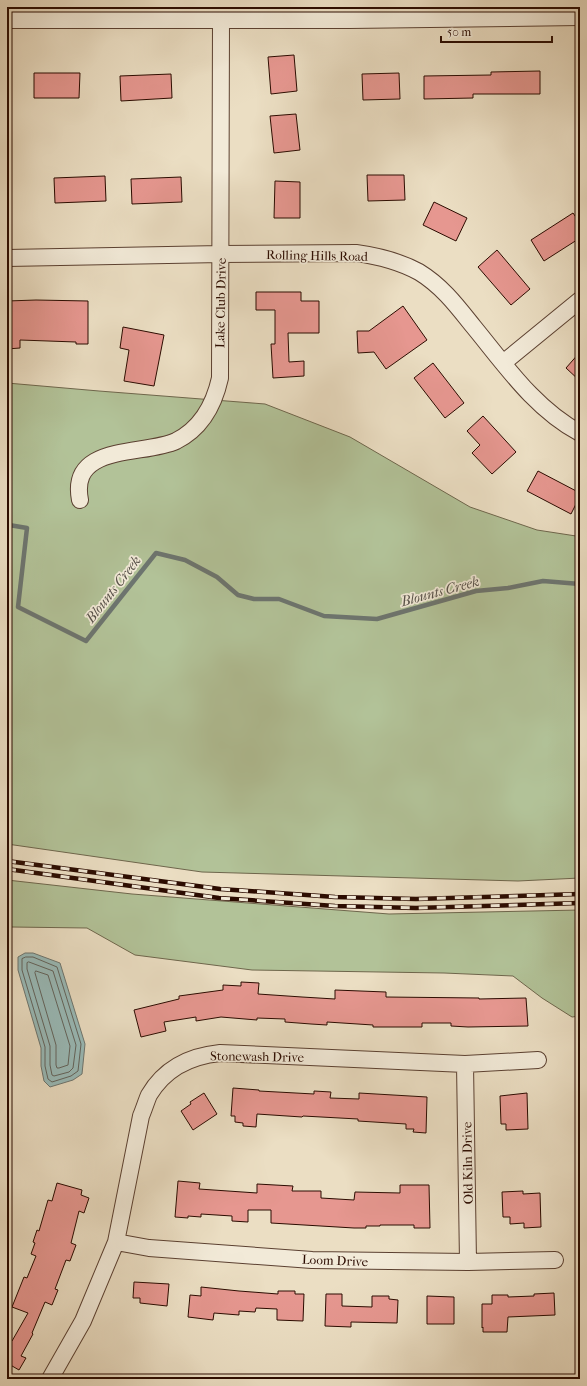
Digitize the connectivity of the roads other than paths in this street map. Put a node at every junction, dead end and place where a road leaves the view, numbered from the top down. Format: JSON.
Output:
{"nodes":[{"id":1,"x":350,"y":13,"type":"edge"},
{"id":2,"x":73,"y":14,"type":"edge"},
{"id":3,"x":580,"y":17,"type":"edge"},
{"id":4,"x":7,"y":20,"type":"edge"},
{"id":5,"x":221,"y":20,"type":"junction"},
{"id":6,"x":221,"y":254,"type":"junction"},
{"id":7,"x":7,"y":258,"type":"edge"},
{"id":8,"x":580,"y":300,"type":"edge"},
{"id":9,"x":503,"y":363,"type":"junction"},
{"id":10,"x":580,"y":433,"type":"edge"},
{"id":11,"x":80,"y":500,"type":"dead end"},
{"id":12,"x":538,"y":1060,"type":"dead end"},
{"id":13,"x":465,"y":1064,"type":"junction"},
{"id":14,"x":116,"y":1242,"type":"junction"},
{"id":15,"x":555,"y":1260,"type":"dead end"},
{"id":16,"x":468,"y":1262,"type":"junction"},
{"id":17,"x":50,"y":1379,"type":"edge"}],
"edges":[{"from":1,"to":3,"type":"street"},
{"from":1,"to":5,"type":"street"},
{"from":2,"to":4,"type":"street"},
{"from":2,"to":5,"type":"street"},
{"from":5,"to":6,"type":"street","name":"Lake Club Drive"},
{"from":6,"to":7,"type":"street","name":"Rolling Hills Road"},
{"from":6,"to":9,"type":"street","name":"Rolling Hills Road"},
{"from":6,"to":11,"type":"street","name":"Lake Club Drive"},
{"from":8,"to":9,"type":"street"},
{"from":9,"to":10,"type":"street","name":"Rolling Hills Road"},
{"from":12,"to":13,"type":"street","name":"Stonewash Drive"},
{"from":13,"to":14,"type":"street","name":"Stonewash Drive"},
{"from":13,"to":16,"type":"street","name":"Old Kiln Drive"},
{"from":14,"to":16,"type":"street","name":"Loom Drive"},
{"from":14,"to":17,"type":"street","name":"Stonewash Drive"},
{"from":15,"to":16,"type":"street","name":"Loom Drive"}]}
